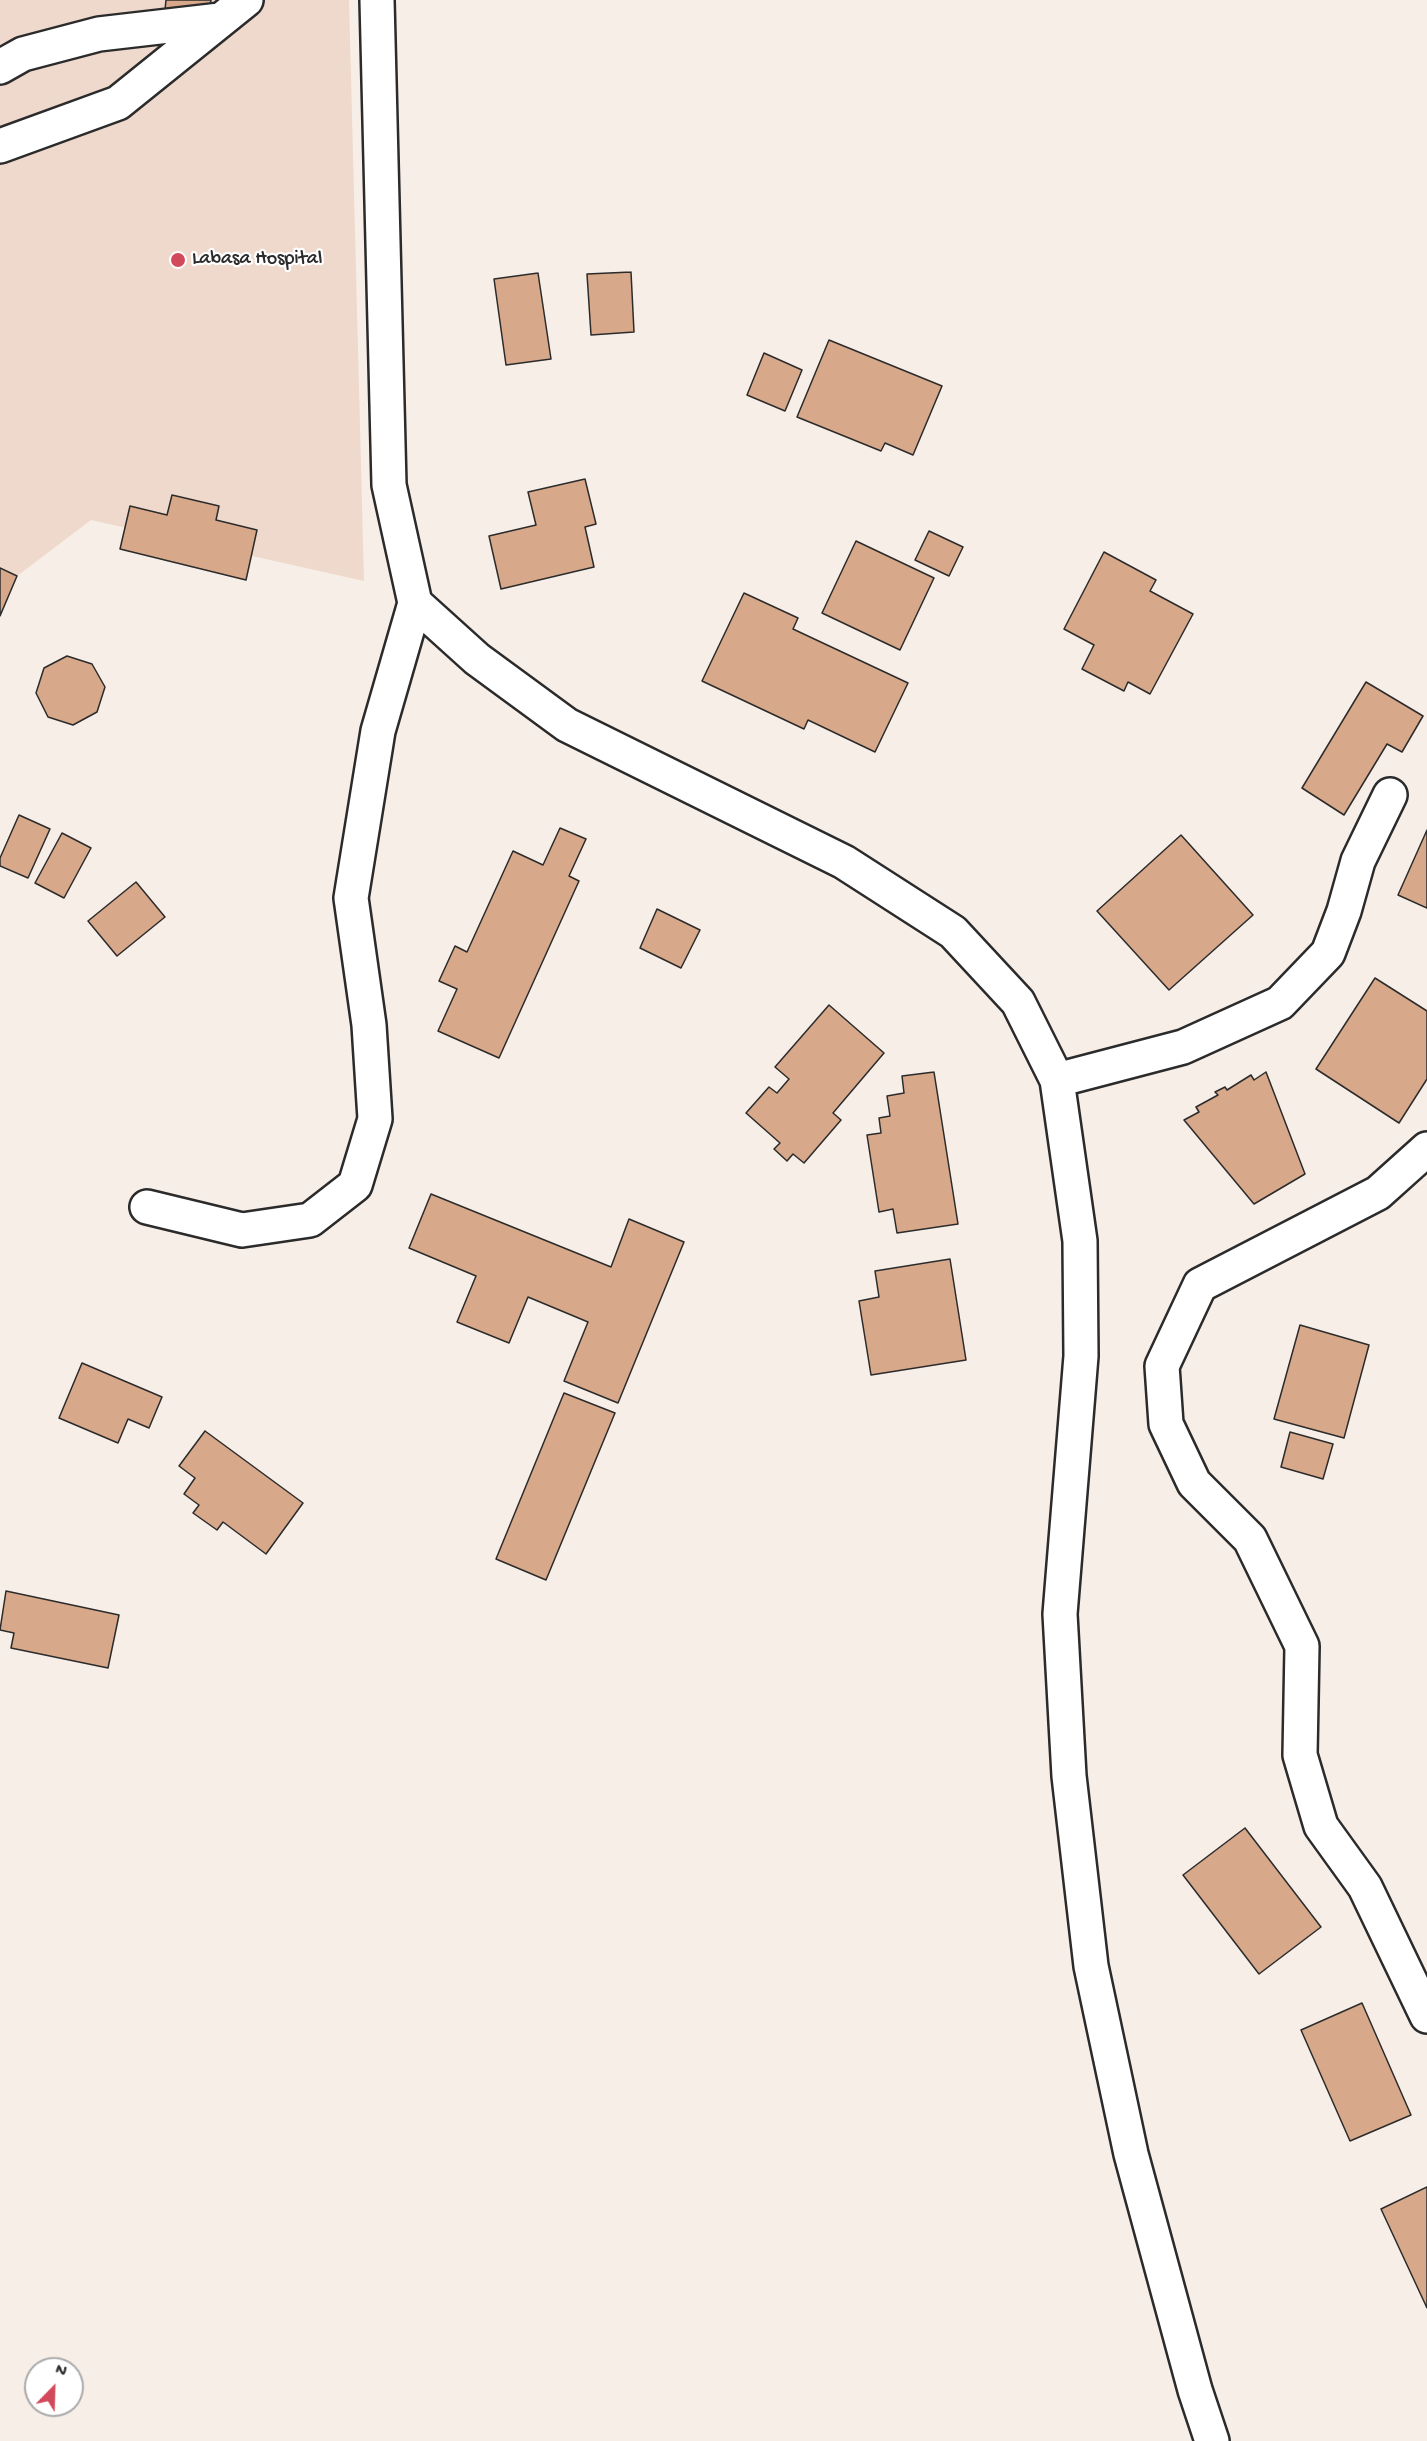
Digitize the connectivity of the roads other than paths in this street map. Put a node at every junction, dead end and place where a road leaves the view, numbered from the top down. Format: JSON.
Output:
{"nodes":[{"id":1,"x":246,"y":0,"type":"edge"},
{"id":2,"x":377,"y":0,"type":"edge"},
{"id":3,"x":220,"y":20,"type":"junction"},
{"id":4,"x":0,"y":67,"type":"edge"},
{"id":5,"x":3,"y":150,"type":"edge"},
{"id":6,"x":415,"y":603,"type":"junction"},
{"id":7,"x":1390,"y":795,"type":"dead end"},
{"id":8,"x":1057,"y":1080,"type":"junction"},
{"id":9,"x":1427,"y":1149,"type":"edge"},
{"id":10,"x":147,"y":1207,"type":"dead end"},
{"id":11,"x":1427,"y":2016,"type":"edge"},
{"id":12,"x":1212,"y":2441,"type":"edge"}],
"edges":[{"from":1,"to":3,"type":"street"},
{"from":2,"to":6,"type":"street"},
{"from":3,"to":4,"type":"street"},
{"from":3,"to":5,"type":"street"},
{"from":6,"to":8,"type":"street"},
{"from":6,"to":10,"type":"street"},
{"from":7,"to":8,"type":"street"},
{"from":8,"to":12,"type":"street"},
{"from":9,"to":11,"type":"street"}]}
